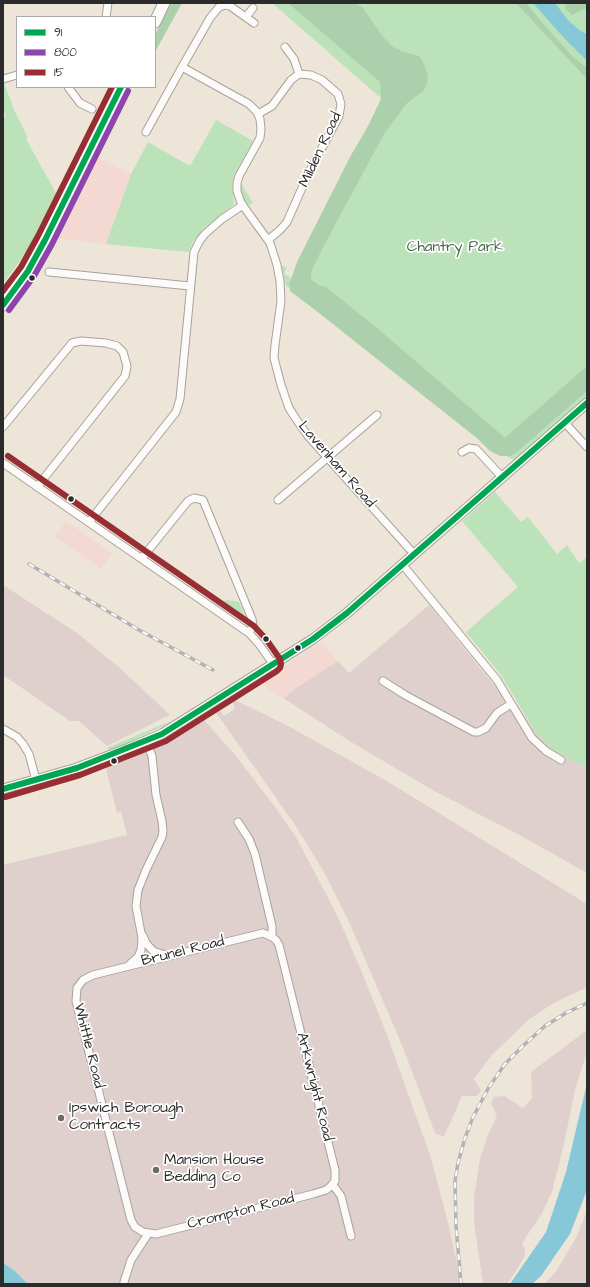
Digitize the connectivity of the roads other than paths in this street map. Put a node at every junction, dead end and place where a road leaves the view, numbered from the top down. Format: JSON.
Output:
{"nodes":[{"id":1,"x":108,"y":3,"type":"edge"},
{"id":2,"x":164,"y":3,"type":"edge"},
{"id":3,"x":221,"y":4,"type":"edge"},
{"id":4,"x":253,"y":8,"type":"dead end"},
{"id":5,"x":106,"y":16,"type":"edge"},
{"id":6,"x":246,"y":18,"type":"junction"},
{"id":7,"x":156,"y":20,"type":"edge"},
{"id":8,"x":254,"y":23,"type":"dead end"},
{"id":9,"x":285,"y":47,"type":"dead end"},
{"id":10,"x":182,"y":67,"type":"junction"},
{"id":11,"x":299,"y":74,"type":"junction"},
{"id":12,"x":16,"y":75,"type":"edge"},
{"id":13,"x":3,"y":79,"type":"edge"},
{"id":14,"x":69,"y":88,"type":"edge"},
{"id":15,"x":121,"y":88,"type":"edge"},
{"id":16,"x":92,"y":109,"type":"dead end"},
{"id":17,"x":258,"y":114,"type":"junction"},
{"id":18,"x":146,"y":132,"type":"dead end"},
{"id":19,"x":243,"y":205,"type":"junction"},
{"id":20,"x":268,"y":240,"type":"junction"},
{"id":21,"x":49,"y":272,"type":"dead end"},
{"id":22,"x":190,"y":286,"type":"junction"},
{"id":23,"x":3,"y":305,"type":"edge"},
{"id":24,"x":587,"y":403,"type":"edge"},
{"id":25,"x":377,"y":414,"type":"dead end"},
{"id":26,"x":564,"y":423,"type":"junction"},
{"id":27,"x":3,"y":427,"type":"edge"},
{"id":28,"x":587,"y":447,"type":"edge"},
{"id":29,"x":462,"y":452,"type":"dead end"},
{"id":30,"x":328,"y":458,"type":"junction"},
{"id":31,"x":3,"y":463,"type":"edge"},
{"id":32,"x":502,"y":477,"type":"junction"},
{"id":33,"x":37,"y":487,"type":"junction"},
{"id":34,"x":278,"y":500,"type":"dead end"},
{"id":35,"x":89,"y":522,"type":"junction"},
{"id":36,"x":414,"y":554,"type":"junction"},
{"id":37,"x":142,"y":558,"type":"junction"},
{"id":38,"x":402,"y":564,"type":"junction"},
{"id":39,"x":249,"y":633,"type":"junction"},
{"id":40,"x":273,"y":664,"type":"junction"},
{"id":41,"x":383,"y":681,"type":"dead end"},
{"id":42,"x":511,"y":704,"type":"junction"},
{"id":43,"x":3,"y":729,"type":"edge"},
{"id":44,"x":146,"y":741,"type":"junction"},
{"id":45,"x":561,"y":760,"type":"dead end"},
{"id":46,"x":36,"y":780,"type":"junction"},
{"id":47,"x":3,"y":789,"type":"edge"},
{"id":48,"x":238,"y":822,"type":"dead end"},
{"id":49,"x":140,"y":930,"type":"junction"},
{"id":50,"x":272,"y":937,"type":"junction"},
{"id":51,"x":174,"y":955,"type":"junction"},
{"id":52,"x":123,"y":967,"type":"junction"},
{"id":53,"x":93,"y":974,"type":"joint"},
{"id":54,"x":333,"y":1185,"type":"junction"},
{"id":55,"x":148,"y":1234,"type":"junction"},
{"id":56,"x":352,"y":1236,"type":"dead end"},
{"id":57,"x":124,"y":1284,"type":"edge"}],
"edges":[{"from":1,"to":5,"type":"street"},
{"from":2,"to":7,"type":"main road"},
{"from":3,"to":6,"type":"street"},
{"from":3,"to":10,"type":"street"},
{"from":4,"to":6,"type":"street"},
{"from":6,"to":8,"type":"street"},
{"from":9,"to":11,"type":"street"},
{"from":10,"to":17,"type":"street"},
{"from":10,"to":18,"type":"street"},
{"from":11,"to":17,"type":"street"},
{"from":11,"to":20,"type":"street","name":"Milden Road"},
{"from":12,"to":13,"type":"street"},
{"from":14,"to":16,"type":"street"},
{"from":15,"to":23,"type":"main road"},
{"from":17,"to":19,"type":"street","name":"Lavenham Road"},
{"from":19,"to":20,"type":"street","name":"Lavenham Road"},
{"from":19,"to":22,"type":"street"},
{"from":20,"to":30,"type":"street","name":"Lavenham Road"},
{"from":21,"to":22,"type":"street"},
{"from":22,"to":35,"type":"street"},
{"from":24,"to":26,"type":"street"},
{"from":25,"to":30,"type":"street"},
{"from":26,"to":28,"type":"street"},
{"from":26,"to":32,"type":"street"},
{"from":27,"to":33,"type":"street"},
{"from":29,"to":32,"type":"street"},
{"from":30,"to":34,"type":"street"},
{"from":30,"to":36,"type":"street","name":"Lavenham Road"},
{"from":31,"to":33,"type":"street"},
{"from":32,"to":36,"type":"street"},
{"from":33,"to":35,"type":"street"},
{"from":35,"to":37,"type":"street"},
{"from":36,"to":38,"type":"street"},
{"from":37,"to":39,"type":"street"},
{"from":37,"to":39,"type":"street"},
{"from":38,"to":40,"type":"street"},
{"from":38,"to":42,"type":"street"},
{"from":39,"to":40,"type":"street"},
{"from":40,"to":44,"type":"street"},
{"from":41,"to":42,"type":"street"},
{"from":42,"to":45,"type":"street"},
{"from":43,"to":46,"type":"street"},
{"from":44,"to":46,"type":"street"},
{"from":44,"to":49,"type":"street"},
{"from":46,"to":47,"type":"street"},
{"from":48,"to":50,"type":"street"},
{"from":49,"to":51,"type":"street"},
{"from":49,"to":52,"type":"street"},
{"from":50,"to":51,"type":"street","name":"Brunel Road"},
{"from":50,"to":54,"type":"street","name":"Arkwright Road"},
{"from":51,"to":52,"type":"street","name":"Brunel Road"},
{"from":52,"to":53,"type":"street","name":"Brunel Road"},
{"from":53,"to":55,"type":"street","name":"Whittle Road"},
{"from":54,"to":55,"type":"street","name":"Crompton Road"},
{"from":54,"to":56,"type":"street"},
{"from":55,"to":57,"type":"street"}]}
